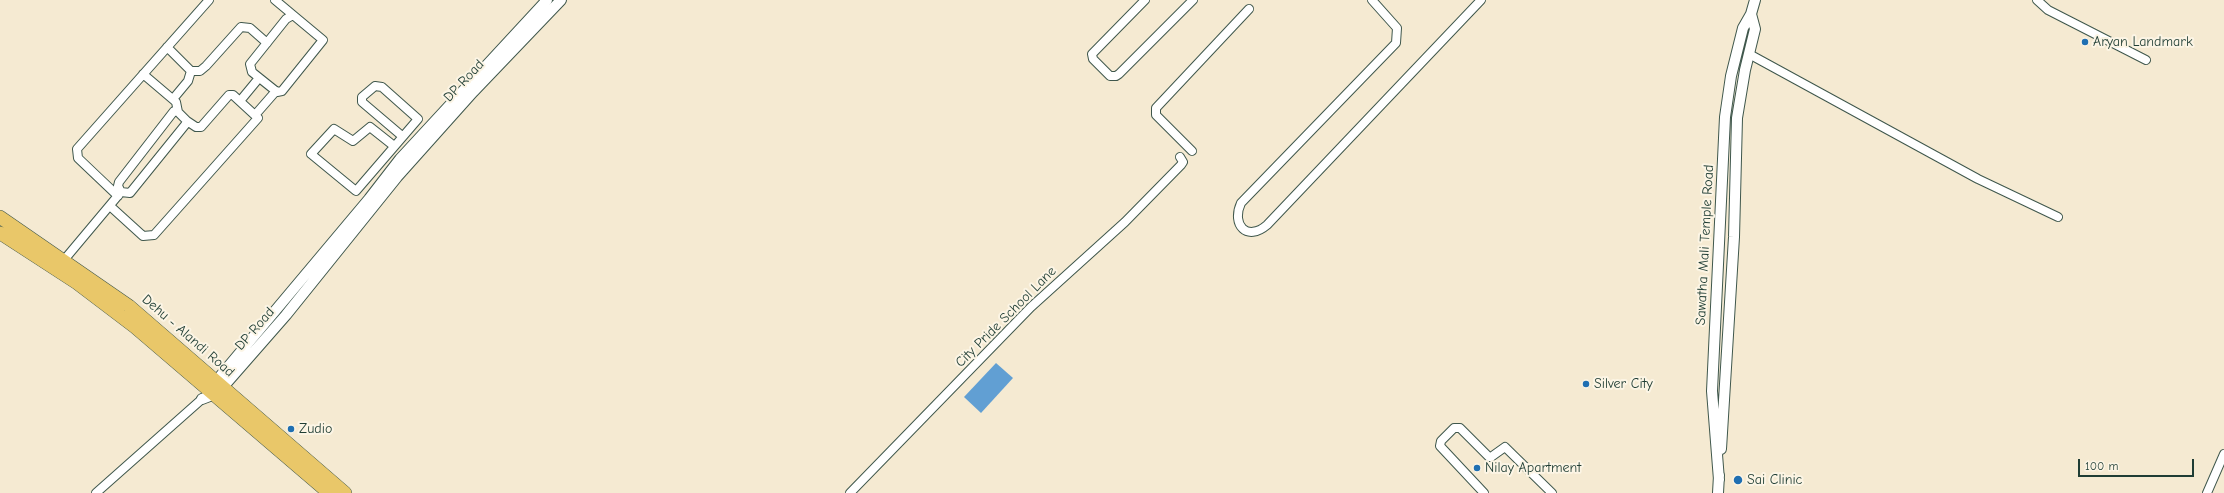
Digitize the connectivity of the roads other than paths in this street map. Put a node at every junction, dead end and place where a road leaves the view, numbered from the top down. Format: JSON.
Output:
{"nodes":[{"id":1,"x":209,"y":0,"type":"edge"},
{"id":2,"x":276,"y":0,"type":"edge"},
{"id":3,"x":561,"y":0,"type":"edge"},
{"id":4,"x":1145,"y":0,"type":"edge"},
{"id":5,"x":1193,"y":0,"type":"edge"},
{"id":6,"x":1372,"y":0,"type":"edge"},
{"id":7,"x":1481,"y":0,"type":"edge"},
{"id":8,"x":1755,"y":0,"type":"edge"},
{"id":9,"x":2037,"y":0,"type":"edge"},
{"id":10,"x":547,"y":3,"type":"edge"},
{"id":11,"x":1249,"y":8,"type":"dead end"},
{"id":12,"x":1752,"y":14,"type":"junction"},
{"id":13,"x":293,"y":15,"type":"junction"},
{"id":14,"x":267,"y":43,"type":"junction"},
{"id":15,"x":167,"y":47,"type":"junction"},
{"id":16,"x":1749,"y":54,"type":"junction"},
{"id":17,"x":2146,"y":60,"type":"dead end"},
{"id":18,"x":191,"y":71,"type":"junction"},
{"id":19,"x":143,"y":74,"type":"junction"},
{"id":20,"x":259,"y":78,"type":"junction"},
{"id":21,"x":276,"y":91,"type":"junction"},
{"id":22,"x":173,"y":99,"type":"junction"},
{"id":23,"x":240,"y":101,"type":"junction"},
{"id":24,"x":178,"y":112,"type":"junction"},
{"id":25,"x":255,"y":115,"type":"junction"},
{"id":26,"x":187,"y":121,"type":"junction"},
{"id":27,"x":398,"y":140,"type":"junction"},
{"id":28,"x":410,"y":148,"type":"junction"},
{"id":29,"x":1192,"y":151,"type":"dead end"},
{"id":30,"x":1181,"y":160,"type":"dead end"},
{"id":31,"x":379,"y":193,"type":"junction"},
{"id":32,"x":120,"y":194,"type":"junction"},
{"id":33,"x":110,"y":206,"type":"junction"},
{"id":34,"x":2058,"y":216,"type":"dead end"},
{"id":35,"x":0,"y":217,"type":"edge"},
{"id":36,"x":0,"y":233,"type":"edge"},
{"id":37,"x":64,"y":260,"type":"junction"},
{"id":38,"x":130,"y":315,"type":"junction"},
{"id":39,"x":213,"y":390,"type":"junction"},
{"id":40,"x":2224,"y":454,"type":"edge"},
{"id":41,"x":1719,"y":480,"type":"junction"},
{"id":42,"x":96,"y":493,"type":"edge"},
{"id":43,"x":329,"y":493,"type":"edge"},
{"id":44,"x":345,"y":493,"type":"edge"},
{"id":45,"x":850,"y":493,"type":"edge"},
{"id":46,"x":1484,"y":493,"type":"edge"},
{"id":47,"x":1552,"y":493,"type":"edge"},
{"id":48,"x":1718,"y":493,"type":"edge"},
{"id":49,"x":2207,"y":493,"type":"edge"}],
"edges":[{"from":1,"to":15,"type":"street"},
{"from":2,"to":13,"type":"street"},
{"from":3,"to":10,"type":"street","name":"DP Road"},
{"from":4,"to":5,"type":"street"},
{"from":6,"to":7,"type":"street"},
{"from":8,"to":12,"type":"street","name":"Sawatha Mali Temple Road"},
{"from":9,"to":17,"type":"street"},
{"from":10,"to":28,"type":"street","name":"DP Road"},
{"from":10,"to":31,"type":"street","name":"DP Road"},
{"from":11,"to":29,"type":"street"},
{"from":12,"to":16,"type":"street","name":"Sawatha Mali Temple Road"},
{"from":12,"to":41,"type":"street","name":"Sawatha Mali Temple Road"},
{"from":13,"to":14,"type":"street"},
{"from":13,"to":21,"type":"street"},
{"from":14,"to":18,"type":"street"},
{"from":14,"to":20,"type":"street"},
{"from":15,"to":18,"type":"street"},
{"from":15,"to":19,"type":"street"},
{"from":16,"to":34,"type":"street"},
{"from":16,"to":41,"type":"street","name":"Sawatha Mali Temple Road"},
{"from":18,"to":22,"type":"street"},
{"from":19,"to":22,"type":"street"},
{"from":19,"to":32,"type":"street"},
{"from":20,"to":21,"type":"street"},
{"from":20,"to":23,"type":"street"},
{"from":21,"to":25,"type":"street"},
{"from":22,"to":24,"type":"street"},
{"from":23,"to":25,"type":"street"},
{"from":23,"to":26,"type":"street"},
{"from":24,"to":26,"type":"street"},
{"from":24,"to":32,"type":"street"},
{"from":25,"to":33,"type":"street"},
{"from":26,"to":32,"type":"street"},
{"from":27,"to":27,"type":"street"},
{"from":27,"to":27,"type":"street"},
{"from":27,"to":28,"type":"street"},
{"from":28,"to":31,"type":"street","name":"DP Road"},
{"from":30,"to":45,"type":"street","name":"City Pride School Lane"},
{"from":31,"to":39,"type":"street","name":"DP Road"},
{"from":32,"to":33,"type":"street"},
{"from":33,"to":37,"type":"street"},
{"from":35,"to":37,"type":"main road","name":"Dehu - Alandi Road"},
{"from":36,"to":38,"type":"main road","name":"Dehu - Alandi Road"},
{"from":37,"to":38,"type":"main road","name":"Dehu - Alandi Road"},
{"from":38,"to":39,"type":"main road","name":"Dehu - Alandi Road"},
{"from":39,"to":42,"type":"street"},
{"from":39,"to":43,"type":"main road","name":"Dehu - Alandi Road"},
{"from":39,"to":44,"type":"main road","name":"Dehu - Alandi Road"},
{"from":40,"to":49,"type":"street"},
{"from":41,"to":48,"type":"street","name":"Sawatha Mali Temple Road"},
{"from":46,"to":47,"type":"street"}]}
